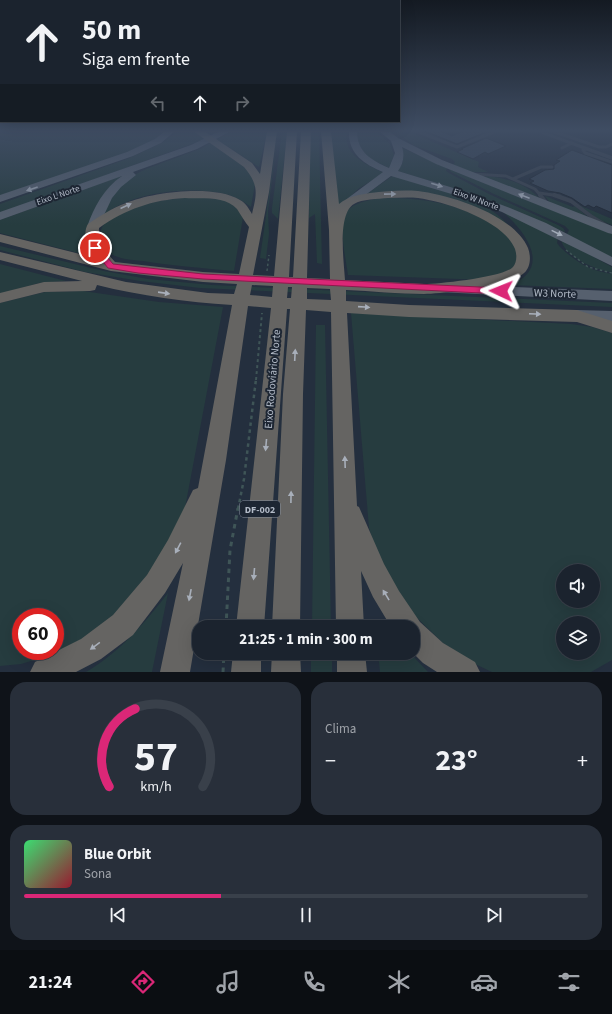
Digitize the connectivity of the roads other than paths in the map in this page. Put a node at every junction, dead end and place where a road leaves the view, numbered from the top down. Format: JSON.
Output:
{"nodes":[{"id":1,"x":106,"y":162,"type":"edge"},
{"id":2,"x":150,"y":162,"type":"edge"},
{"id":3,"x":151,"y":162,"type":"edge"},
{"id":4,"x":244,"y":162,"type":"edge"},
{"id":5,"x":267,"y":162,"type":"edge"},
{"id":6,"x":290,"y":162,"type":"edge"},
{"id":7,"x":305,"y":162,"type":"edge"},
{"id":8,"x":329,"y":162,"type":"edge"},
{"id":9,"x":370,"y":162,"type":"edge"},
{"id":10,"x":397,"y":162,"type":"edge"},
{"id":11,"x":440,"y":162,"type":"edge"},
{"id":12,"x":552,"y":167,"type":"dead end"},
{"id":13,"x":468,"y":174,"type":"junction"},
{"id":14,"x":513,"y":179,"type":"junction"},
{"id":15,"x":263,"y":192,"type":"junction"},
{"id":16,"x":539,"y":193,"type":"junction"},
{"id":17,"x":0,"y":199,"type":"edge"},
{"id":18,"x":352,"y":200,"type":"junction"},
{"id":19,"x":485,"y":201,"type":"junction"},
{"id":20,"x":548,"y":205,"type":"junction"},
{"id":21,"x":0,"y":216,"type":"edge"},
{"id":22,"x":255,"y":226,"type":"junction"},
{"id":23,"x":93,"y":227,"type":"junction"},
{"id":24,"x":336,"y":230,"type":"junction"},
{"id":25,"x":612,"y":230,"type":"edge"},
{"id":26,"x":0,"y":238,"type":"edge"},
{"id":27,"x":523,"y":253,"type":"junction"},
{"id":28,"x":0,"y":256,"type":"edge"},
{"id":29,"x":612,"y":262,"type":"edge"},
{"id":30,"x":111,"y":266,"type":"junction"},
{"id":31,"x":126,"y":287,"type":"junction"},
{"id":32,"x":426,"y":288,"type":"junction"},
{"id":33,"x":612,"y":296,"type":"edge"},
{"id":34,"x":0,"y":298,"type":"edge"},
{"id":35,"x":577,"y":316,"type":"junction"},
{"id":36,"x":612,"y":317,"type":"edge"},
{"id":37,"x":612,"y":327,"type":"edge"},
{"id":38,"x":215,"y":460,"type":"junction"},
{"id":39,"x":346,"y":501,"type":"junction"},
{"id":40,"x":251,"y":620,"type":"edge"},
{"id":41,"x":286,"y":620,"type":"edge"},
{"id":42,"x":350,"y":620,"type":"edge"},
{"id":43,"x":403,"y":620,"type":"edge"},
{"id":44,"x":420,"y":639,"type":"edge"},
{"id":45,"x":247,"y":660,"type":"edge"},
{"id":46,"x":286,"y":660,"type":"edge"},
{"id":47,"x":351,"y":660,"type":"edge"},
{"id":48,"x":45,"y":672,"type":"edge"},
{"id":49,"x":175,"y":672,"type":"edge"},
{"id":50,"x":246,"y":672,"type":"edge"},
{"id":51,"x":286,"y":672,"type":"edge"},
{"id":52,"x":352,"y":672,"type":"edge"},
{"id":53,"x":465,"y":672,"type":"edge"}],
"edges":[{"from":1,"to":17,"type":"main road","name":"Eixo L Norte","one_way":true},
{"from":2,"to":21,"type":"main road","name":"Eixo L Norte"},
{"from":3,"to":23,"type":"main road"},
{"from":4,"to":15,"type":"highway"},
{"from":5,"to":15,"type":"highway"},
{"from":6,"to":40,"type":"highway","name":"Eixo Rodoviário Norte","number":"DF-002","one_way":true},
{"from":41,"to":7,"type":"highway","name":"Eixo Rodoviário Norte","number":"DF-002","one_way":true},
{"from":8,"to":24,"type":"highway"},
{"from":9,"to":19,"type":"main road","name":"Eixo W Norte","one_way":true},
{"from":10,"to":18,"type":"main road"},
{"from":11,"to":13,"type":"main road","name":"Eixo W Norte"},
{"from":12,"to":14,"type":"lane"},
{"from":13,"to":14,"type":"lane"},
{"from":20,"to":13,"type":"main road","name":"Eixo W Norte","one_way":true},
{"from":14,"to":16,"type":"lane"},
{"from":15,"to":22,"type":"highway"},
{"from":16,"to":20,"type":"lane"},
{"from":16,"to":25,"type":"lane"},
{"from":18,"to":24,"type":"highway"},
{"from":18,"to":27,"type":"highway","one_way":true},
{"from":19,"to":27,"type":"highway"},
{"from":19,"to":29,"type":"main road","name":"Eixo W Norte","one_way":true},
{"from":20,"to":25,"type":"main road","name":"Eixo W Norte"},
{"from":23,"to":22,"type":"highway","one_way":true},
{"from":22,"to":38,"type":"highway"},
{"from":23,"to":30,"type":"highway"},
{"from":39,"to":24,"type":"highway","one_way":true},
{"from":26,"to":30,"type":"highway"},
{"from":27,"to":32,"type":"highway"},
{"from":28,"to":31,"type":"highway"},
{"from":30,"to":32,"type":"highway"},
{"from":31,"to":34,"type":"highway"},
{"from":31,"to":35,"type":"highway","one_way":true},
{"from":32,"to":33,"type":"main road","name":"W3 Norte"},
{"from":35,"to":36,"type":"main road","name":"W3 Norte"},
{"from":35,"to":37,"type":"highway"},
{"from":38,"to":48,"type":"highway","one_way":true},
{"from":38,"to":49,"type":"highway","one_way":true},
{"from":39,"to":42,"type":"highway"},
{"from":43,"to":39,"type":"highway","one_way":true},
{"from":44,"to":53,"type":"highway"},
{"from":45,"to":50,"type":"highway"},
{"from":46,"to":51,"type":"highway"},
{"from":47,"to":52,"type":"highway"}]}
